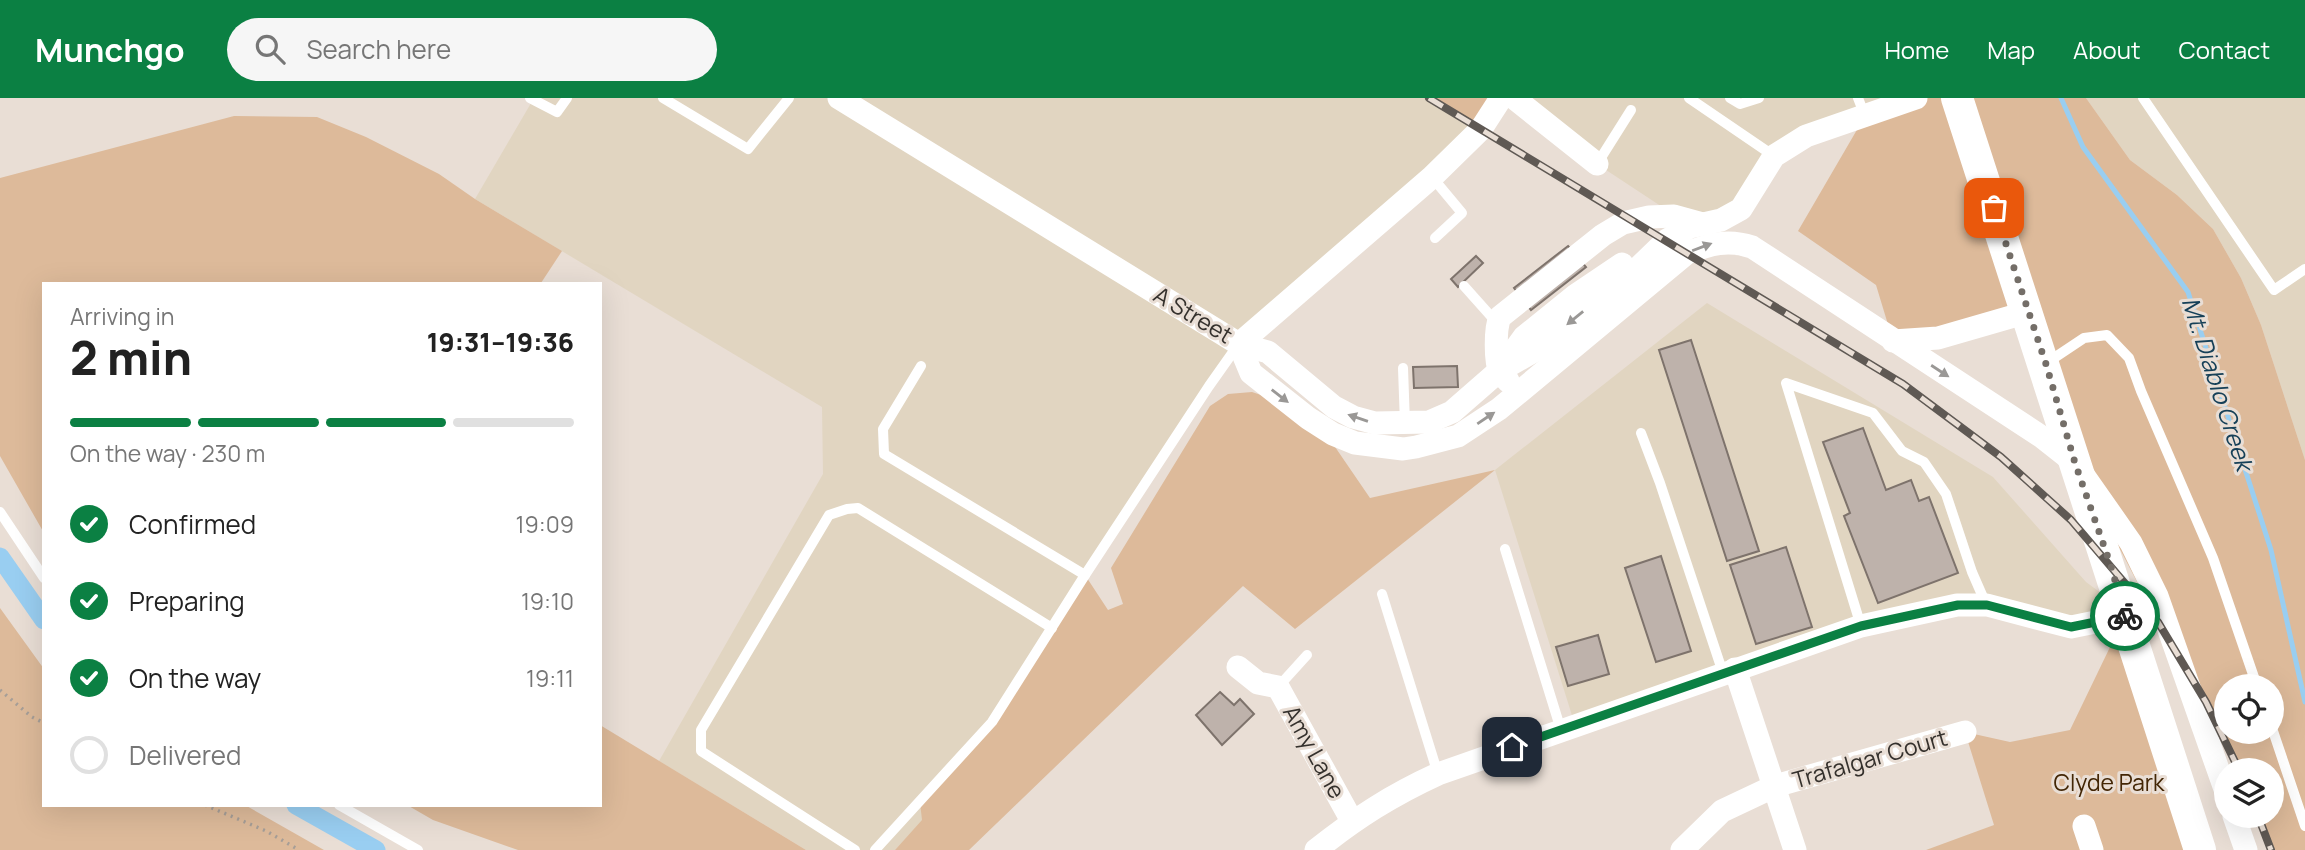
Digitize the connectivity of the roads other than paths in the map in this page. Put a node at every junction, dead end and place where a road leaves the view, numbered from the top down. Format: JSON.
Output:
{"nodes":[{"id":1,"x":530,"y":98,"type":"edge"},
{"id":2,"x":567,"y":98,"type":"edge"},
{"id":3,"x":663,"y":98,"type":"edge"},
{"id":4,"x":789,"y":98,"type":"edge"},
{"id":5,"x":839,"y":98,"type":"edge"},
{"id":6,"x":1501,"y":98,"type":"edge"},
{"id":7,"x":1514,"y":98,"type":"edge"},
{"id":8,"x":1689,"y":98,"type":"edge"},
{"id":9,"x":1730,"y":98,"type":"edge"},
{"id":10,"x":1759,"y":98,"type":"edge"},
{"id":11,"x":1916,"y":98,"type":"edge"},
{"id":12,"x":1957,"y":98,"type":"edge"},
{"id":13,"x":2143,"y":98,"type":"edge"},
{"id":14,"x":1861,"y":107,"type":"edge"},
{"id":15,"x":1631,"y":110,"type":"dead end"},
{"id":16,"x":1774,"y":156,"type":"junction"},
{"id":17,"x":1597,"y":164,"type":"joint"},
{"id":18,"x":1432,"y":177,"type":"junction"},
{"id":19,"x":1703,"y":224,"type":"junction"},
{"id":20,"x":1613,"y":229,"type":"junction"},
{"id":21,"x":1435,"y":238,"type":"dead end"},
{"id":22,"x":1645,"y":264,"type":"junction"},
{"id":23,"x":2305,"y":268,"type":"edge"},
{"id":24,"x":1464,"y":286,"type":"dead end"},
{"id":25,"x":2028,"y":312,"type":"junction"},
{"id":26,"x":1497,"y":324,"type":"junction"},
{"id":27,"x":1893,"y":341,"type":"junction"},
{"id":28,"x":1239,"y":344,"type":"junction"},
{"id":29,"x":2046,"y":364,"type":"junction"},
{"id":30,"x":921,"y":366,"type":"dead end"},
{"id":31,"x":1404,"y":368,"type":"dead end"},
{"id":32,"x":1499,"y":372,"type":"junction"},
{"id":33,"x":1518,"y":392,"type":"junction"},
{"id":34,"x":1405,"y":424,"type":"junction"},
{"id":35,"x":1642,"y":433,"type":"dead end"},
{"id":36,"x":2075,"y":463,"type":"junction"},
{"id":37,"x":0,"y":512,"type":"edge"},
{"id":38,"x":1505,"y":549,"type":"dead end"},
{"id":39,"x":42,"y":575,"type":"edge"},
{"id":40,"x":1085,"y":575,"type":"junction"},
{"id":41,"x":1382,"y":594,"type":"dead end"},
{"id":42,"x":1987,"y":605,"type":"junction"},
{"id":43,"x":2125,"y":616,"type":"junction"},
{"id":44,"x":1861,"y":626,"type":"junction"},
{"id":45,"x":1052,"y":628,"type":"junction"},
{"id":46,"x":1307,"y":655,"type":"dead end"},
{"id":47,"x":1238,"y":667,"type":"dead end"},
{"id":48,"x":1729,"y":671,"type":"junction"},
{"id":49,"x":2253,"y":674,"type":"edge"},
{"id":50,"x":1278,"y":687,"type":"junction"},
{"id":51,"x":1561,"y":730,"type":"junction"},
{"id":52,"x":1965,"y":732,"type":"dead end"},
{"id":53,"x":2277,"y":744,"type":"edge"},
{"id":54,"x":2214,"y":758,"type":"edge"},
{"id":55,"x":1438,"y":774,"type":"junction"},
{"id":56,"x":1775,"y":786,"type":"junction"},
{"id":57,"x":343,"y":807,"type":"edge"},
{"id":58,"x":1352,"y":821,"type":"junction"},
{"id":59,"x":2084,"y":826,"type":"dead end"},
{"id":60,"x":2305,"y":826,"type":"edge"},
{"id":61,"x":2238,"y":828,"type":"edge"},
{"id":62,"x":418,"y":850,"type":"edge"},
{"id":63,"x":855,"y":850,"type":"edge"},
{"id":64,"x":875,"y":850,"type":"edge"},
{"id":65,"x":1317,"y":850,"type":"edge"},
{"id":66,"x":1682,"y":850,"type":"edge"},
{"id":67,"x":1795,"y":850,"type":"edge"},
{"id":68,"x":2092,"y":850,"type":"edge"},
{"id":69,"x":2200,"y":850,"type":"edge"},
{"id":70,"x":2246,"y":850,"type":"edge"}],
"edges":[{"from":1,"to":2,"type":"lane"},
{"from":3,"to":4,"type":"lane"},
{"from":5,"to":28,"type":"street","name":"A Street"},
{"from":6,"to":18,"type":"street","name":"A Street"},
{"from":7,"to":17,"type":"street"},
{"from":8,"to":16,"type":"lane"},
{"from":9,"to":10,"type":"lane"},
{"from":11,"to":14,"type":"street"},
{"from":12,"to":25,"type":"street"},
{"from":13,"to":23,"type":"lane"},
{"from":14,"to":16,"type":"street"},
{"from":15,"to":17,"type":"lane"},
{"from":16,"to":19,"type":"street"},
{"from":18,"to":21,"type":"lane"},
{"from":18,"to":28,"type":"street","name":"A Street"},
{"from":19,"to":20,"type":"street"},
{"from":19,"to":22,"type":"street"},
{"from":20,"to":22,"type":"street"},
{"from":20,"to":26,"type":"street"},
{"from":22,"to":27,"type":"street","one_way":true},
{"from":22,"to":32,"type":"street","one_way":true},
{"from":22,"to":33,"type":"street"},
{"from":24,"to":26,"type":"lane"},
{"from":25,"to":27,"type":"street"},
{"from":25,"to":29,"type":"street"},
{"from":26,"to":32,"type":"street"},
{"from":27,"to":36,"type":"street","one_way":true},
{"from":28,"to":33,"type":"street","one_way":true},
{"from":34,"to":28,"type":"street","one_way":true},
{"from":28,"to":40,"type":"lane"},
{"from":29,"to":36,"type":"street"},
{"from":29,"to":49,"type":"lane"},
{"from":30,"to":40,"type":"lane"},
{"from":31,"to":34,"type":"lane"},
{"from":32,"to":33,"type":"street"},
{"from":32,"to":34,"type":"street"},
{"from":35,"to":48,"type":"lane"},
{"from":36,"to":43,"type":"street"},
{"from":36,"to":54,"type":"street"},
{"from":37,"to":39,"type":"lane"},
{"from":38,"to":51,"type":"lane"},
{"from":40,"to":45,"type":"lane"},
{"from":41,"to":55,"type":"lane"},
{"from":42,"to":43,"type":"street"},
{"from":42,"to":44,"type":"street"},
{"from":42,"to":44,"type":"lane"},
{"from":43,"to":69,"type":"street"},
{"from":44,"to":48,"type":"street"},
{"from":45,"to":63,"type":"lane"},
{"from":45,"to":64,"type":"lane"},
{"from":46,"to":50,"type":"lane"},
{"from":47,"to":50,"type":"street","name":"Amy Lane"},
{"from":48,"to":51,"type":"street"},
{"from":48,"to":56,"type":"street"},
{"from":50,"to":58,"type":"street","name":"Amy Lane"},
{"from":51,"to":55,"type":"street"},
{"from":52,"to":56,"type":"street","name":"Trafalgar Court"},
{"from":53,"to":60,"type":"lane"},
{"from":55,"to":58,"type":"street"},
{"from":56,"to":66,"type":"street","name":"Trafalgar Court"},
{"from":56,"to":67,"type":"street"},
{"from":57,"to":62,"type":"lane"},
{"from":58,"to":65,"type":"street"},
{"from":59,"to":68,"type":"street"},
{"from":61,"to":70,"type":"street"}]}
